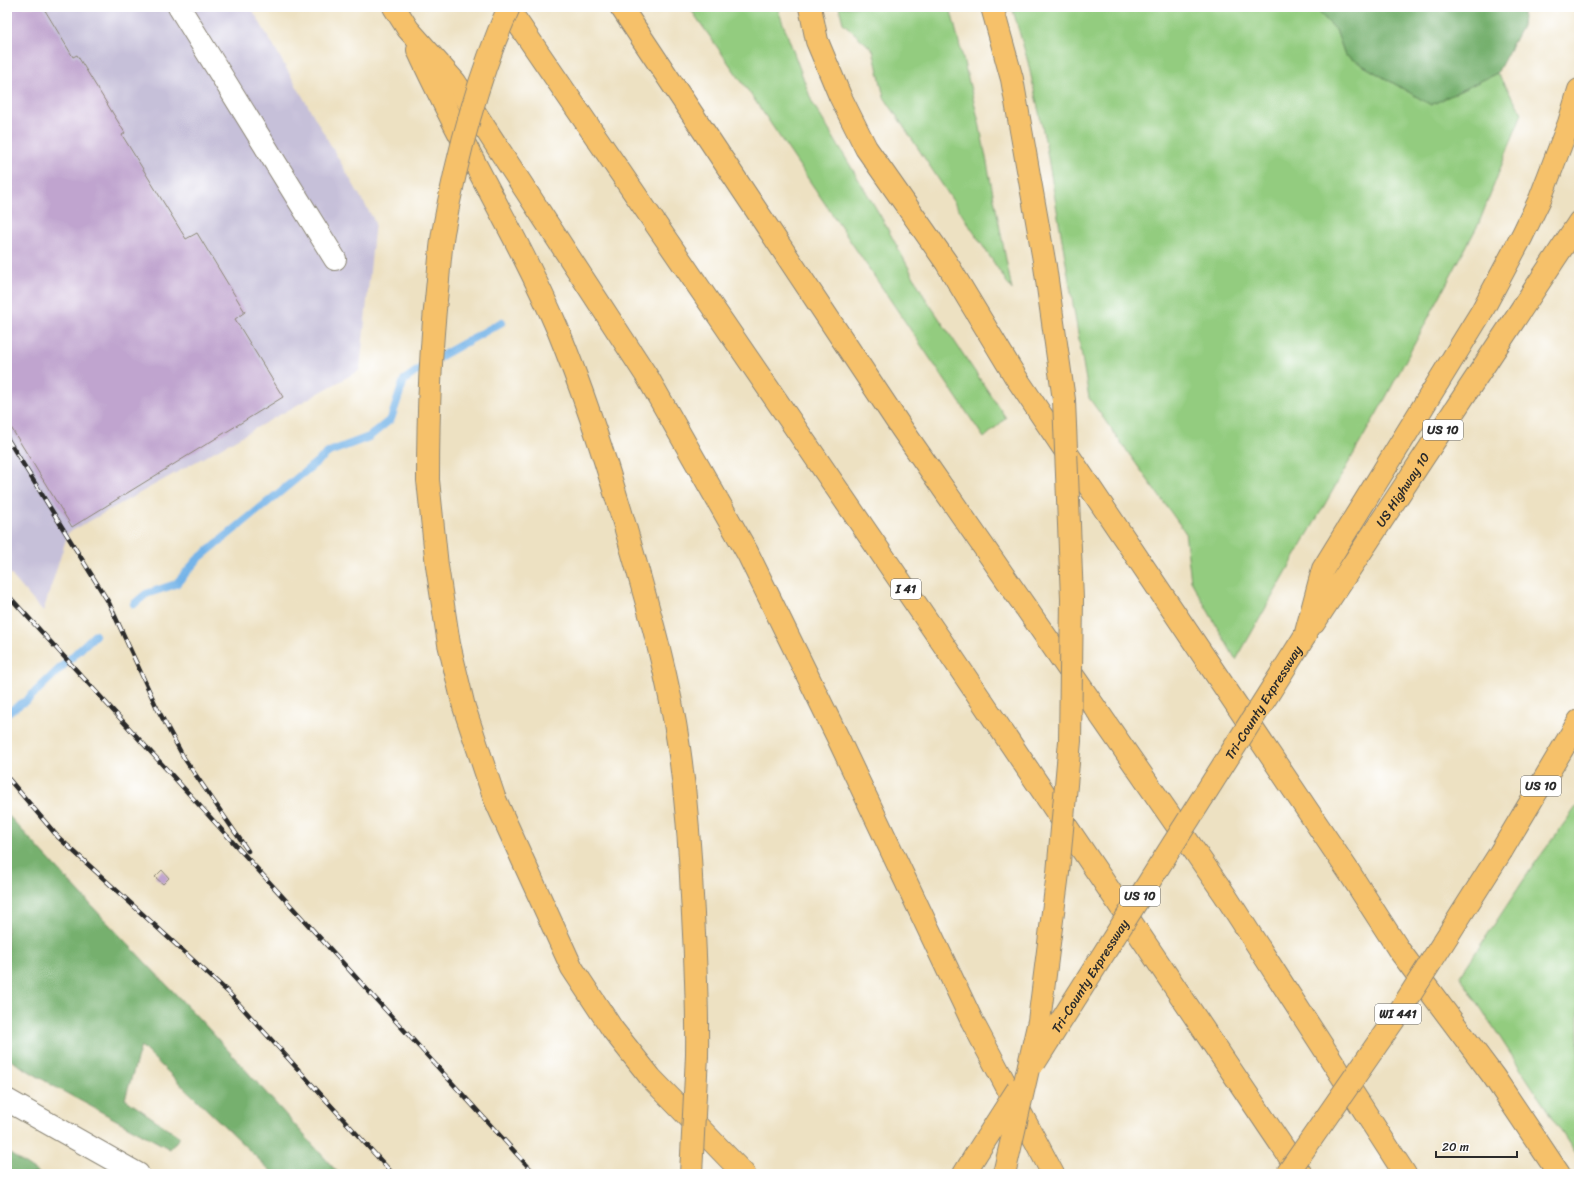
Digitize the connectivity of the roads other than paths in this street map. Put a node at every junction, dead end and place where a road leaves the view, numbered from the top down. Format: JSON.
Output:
{"nodes":[{"id":1,"x":179,"y":7,"type":"edge"},
{"id":2,"x":394,"y":7,"type":"edge"},
{"id":3,"x":508,"y":7,"type":"edge"},
{"id":4,"x":622,"y":7,"type":"edge"},
{"id":5,"x":810,"y":7,"type":"edge"},
{"id":6,"x":992,"y":7,"type":"edge"},
{"id":7,"x":408,"y":29,"type":"junction"},
{"id":8,"x":1579,"y":90,"type":"edge"},
{"id":9,"x":1579,"y":222,"type":"edge"},
{"id":10,"x":335,"y":259,"type":"dead end"},
{"id":11,"x":1305,"y":636,"type":"junction"},
{"id":12,"x":1579,"y":721,"type":"edge"},
{"id":13,"x":1502,"y":850,"type":"joint"},
{"id":14,"x":7,"y":1100,"type":"edge"},
{"id":15,"x":138,"y":1174,"type":"edge"},
{"id":16,"x":690,"y":1174,"type":"edge"},
{"id":17,"x":744,"y":1174,"type":"edge"},
{"id":18,"x":964,"y":1174,"type":"edge"},
{"id":19,"x":1004,"y":1174,"type":"edge"},
{"id":20,"x":1053,"y":1174,"type":"edge"},
{"id":21,"x":1287,"y":1174,"type":"edge"},
{"id":22,"x":1301,"y":1174,"type":"edge"},
{"id":23,"x":1405,"y":1174,"type":"edge"},
{"id":24,"x":1559,"y":1174,"type":"edge"}],
"edges":[{"from":1,"to":10,"type":"street"},
{"from":2,"to":7,"type":"highway"},
{"from":3,"to":17,"type":"highway","bridge":true},
{"from":3,"to":22,"type":"highway","number":"I 41"},
{"from":4,"to":23,"type":"highway"},
{"from":5,"to":24,"type":"highway"},
{"from":6,"to":19,"type":"highway","bridge":true},
{"from":7,"to":16,"type":"highway","bridge":true},
{"from":7,"to":20,"type":"highway"},
{"from":8,"to":11,"type":"highway"},
{"from":9,"to":11,"type":"highway","name":"US Highway 10","number":"US 10"},
{"from":11,"to":18,"type":"highway","name":"Tri-County Expressway","number":"US 10","bridge":true},
{"from":12,"to":13,"type":"highway","number":"US 10"},
{"from":13,"to":21,"type":"highway","number":"WI 441","bridge":true},
{"from":14,"to":15,"type":"street"}]}
